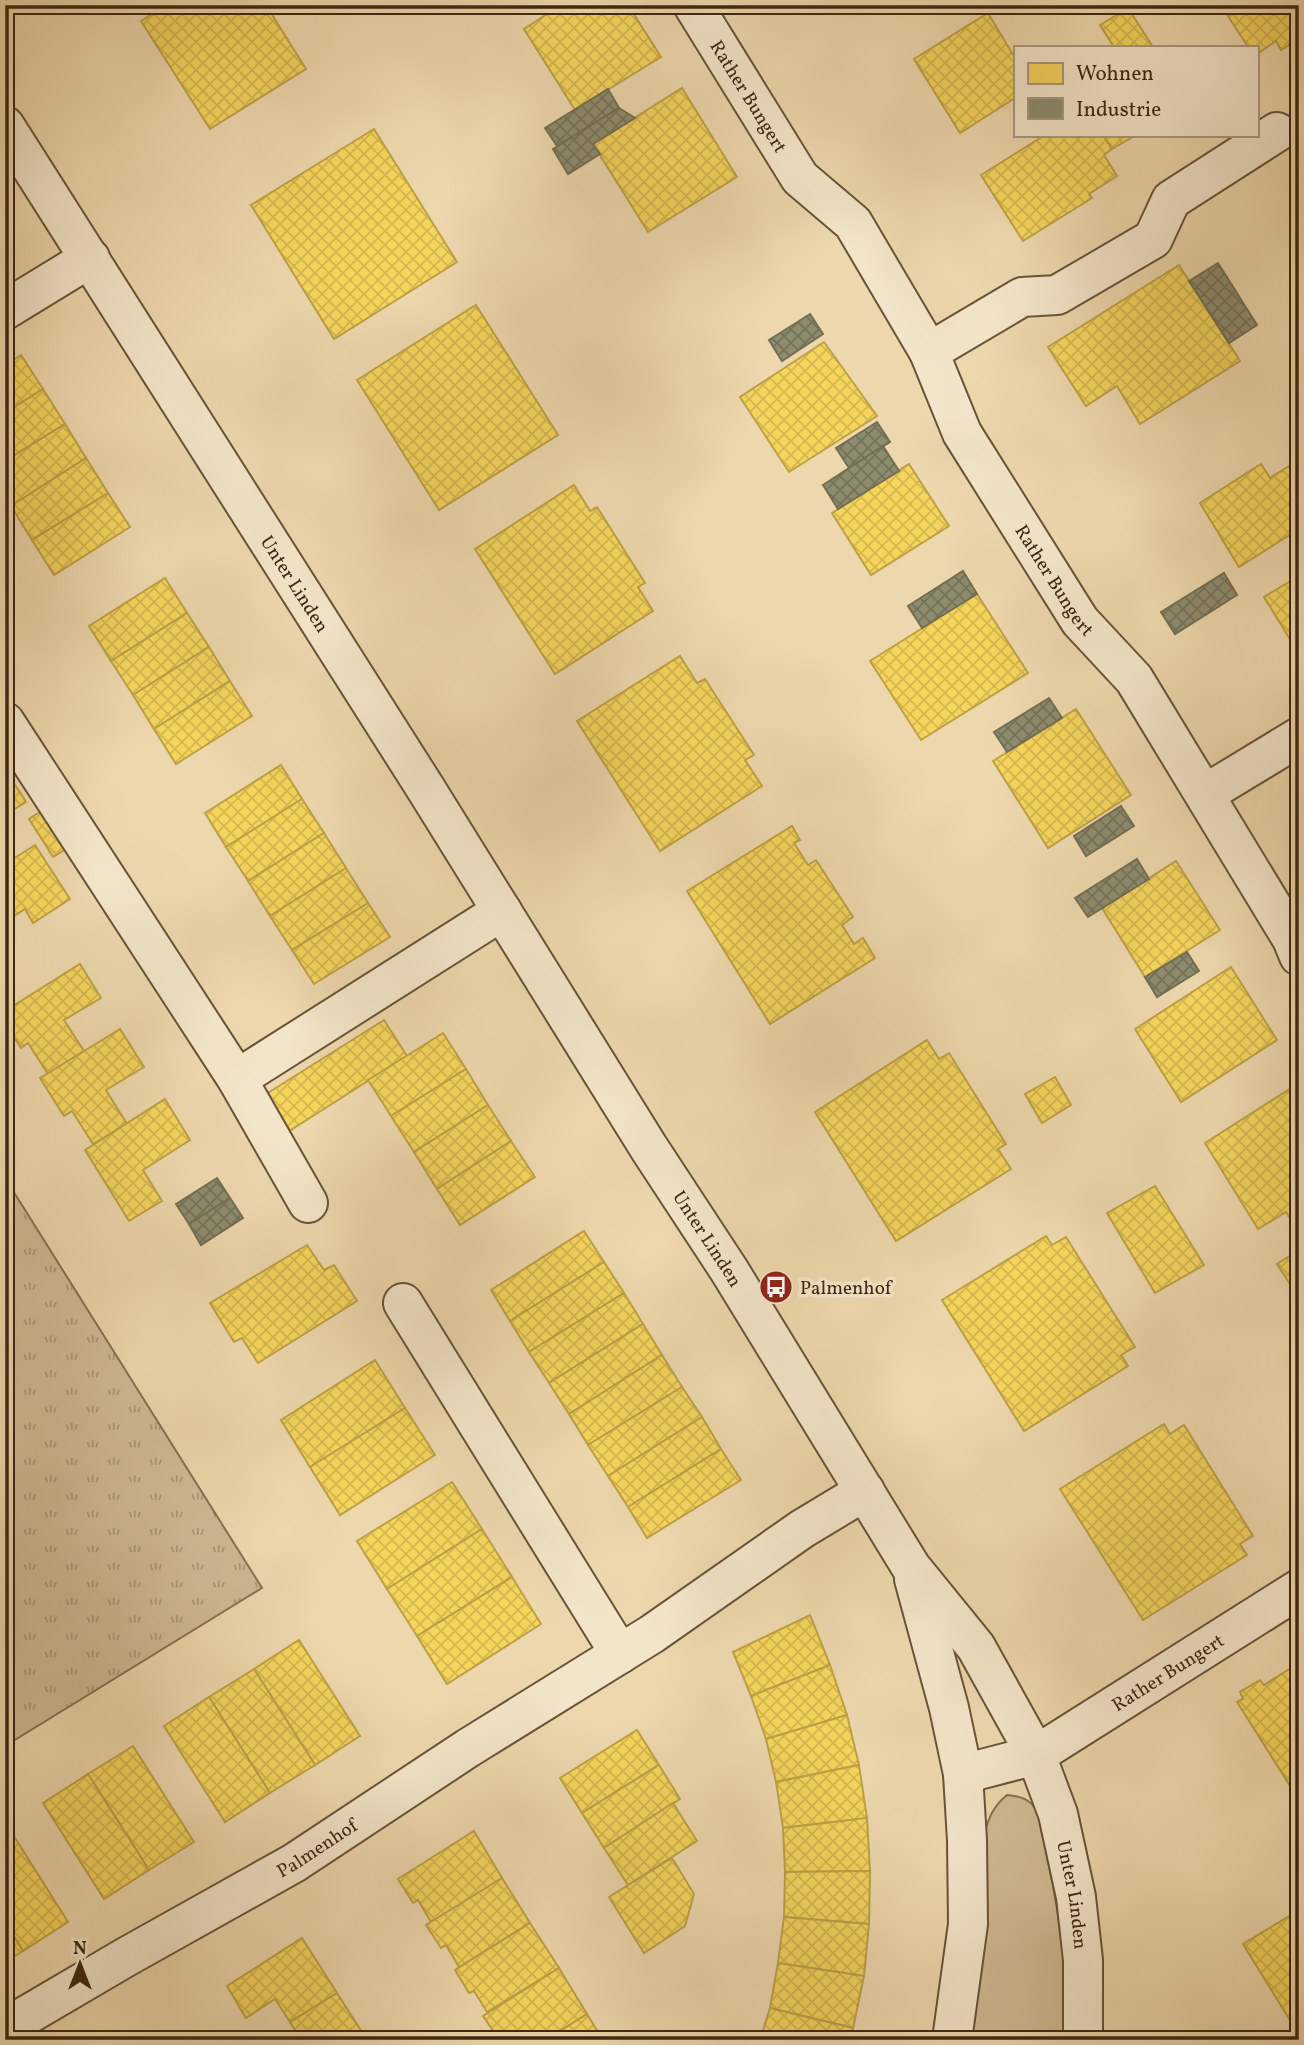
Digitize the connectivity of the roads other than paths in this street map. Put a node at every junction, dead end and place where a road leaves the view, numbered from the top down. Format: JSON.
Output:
{"nodes":[{"id":1,"x":693,"y":5,"type":"edge"},
{"id":2,"x":5,"y":126,"type":"edge"},
{"id":3,"x":1277,"y":132,"type":"dead end"},
{"id":4,"x":90,"y":258,"type":"junction"},
{"id":5,"x":5,"y":310,"type":"edge"},
{"id":6,"x":929,"y":352,"type":"junction"},
{"id":7,"x":5,"y":723,"type":"edge"},
{"id":8,"x":1299,"y":737,"type":"edge"},
{"id":9,"x":1205,"y":794,"type":"junction"},
{"id":10,"x":502,"y":911,"type":"junction"},
{"id":11,"x":1299,"y":956,"type":"edge"},
{"id":12,"x":237,"y":1079,"type":"junction"},
{"id":13,"x":308,"y":1203,"type":"dead end"},
{"id":14,"x":403,"y":1303,"type":"dead end"},
{"id":15,"x":865,"y":1492,"type":"junction"},
{"id":16,"x":911,"y":1567,"type":"junction"},
{"id":17,"x":1299,"y":1589,"type":"edge"},
{"id":18,"x":620,"y":1654,"type":"junction"},
{"id":19,"x":1036,"y":1755,"type":"junction"},
{"id":20,"x":963,"y":1774,"type":"junction"},
{"id":21,"x":5,"y":2028,"type":"edge"},
{"id":22,"x":952,"y":2040,"type":"edge"},
{"id":23,"x":1083,"y":2040,"type":"edge"}],
"edges":[{"from":1,"to":6,"type":"street","name":"Rather Bungert"},
{"from":2,"to":4,"type":"street","name":"Unter Linden"},
{"from":3,"to":6,"type":"street"},
{"from":4,"to":5,"type":"street"},
{"from":4,"to":10,"type":"street","name":"Unter Linden"},
{"from":6,"to":9,"type":"street","name":"Rather Bungert"},
{"from":7,"to":12,"type":"street"},
{"from":8,"to":9,"type":"street"},
{"from":9,"to":11,"type":"street","name":"Rather Bungert"},
{"from":10,"to":12,"type":"street"},
{"from":10,"to":15,"type":"street","name":"Unter Linden"},
{"from":12,"to":13,"type":"street"},
{"from":14,"to":18,"type":"street"},
{"from":15,"to":16,"type":"street","name":"Unter Linden"},
{"from":15,"to":18,"type":"street","name":"Palmenhof"},
{"from":16,"to":19,"type":"street","name":"Unter Linden"},
{"from":16,"to":20,"type":"street","name":"Unter Linden"},
{"from":17,"to":19,"type":"street","name":"Rather Bungert"},
{"from":18,"to":21,"type":"street","name":"Palmenhof"},
{"from":19,"to":20,"type":"street"},
{"from":19,"to":23,"type":"street","name":"Unter Linden"},
{"from":20,"to":22,"type":"street","name":"Unter Linden"}]}
